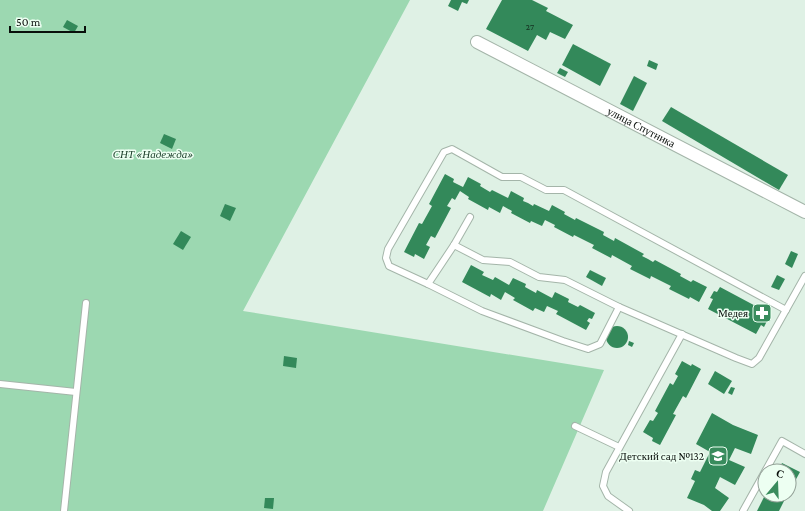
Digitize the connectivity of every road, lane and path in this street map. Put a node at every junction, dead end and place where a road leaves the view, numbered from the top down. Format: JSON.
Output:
{"nodes":[{"id":1,"x":477,"y":42,"type":"dead end"},
{"id":2,"x":805,"y":212,"type":"edge"},
{"id":3,"x":470,"y":217,"type":"dead end"},
{"id":4,"x":454,"y":245,"type":"junction"},
{"id":5,"x":805,"y":276,"type":"edge"},
{"id":6,"x":428,"y":284,"type":"junction"},
{"id":7,"x":86,"y":303,"type":"dead end"},
{"id":8,"x":619,"y":307,"type":"junction"},
{"id":9,"x":786,"y":310,"type":"junction"},
{"id":10,"x":682,"y":334,"type":"junction"},
{"id":11,"x":0,"y":384,"type":"edge"},
{"id":12,"x":76,"y":392,"type":"junction"},
{"id":13,"x":575,"y":426,"type":"dead end"},
{"id":14,"x":619,"y":447,"type":"junction"},
{"id":15,"x":805,"y":454,"type":"edge"},
{"id":16,"x":64,"y":511,"type":"edge"},
{"id":17,"x":629,"y":511,"type":"edge"},
{"id":18,"x":743,"y":511,"type":"edge"}],
"edges":[{"from":1,"to":2,"type":"street","name":"улица Спутника"},
{"from":3,"to":4,"type":"lane"},
{"from":4,"to":6,"type":"lane"},
{"from":4,"to":8,"type":"lane"},
{"from":5,"to":9,"type":"lane"},
{"from":6,"to":8,"type":"lane"},
{"from":6,"to":9,"type":"lane"},
{"from":7,"to":12,"type":"lane"},
{"from":8,"to":10,"type":"lane"},
{"from":9,"to":10,"type":"lane"},
{"from":10,"to":14,"type":"lane"},
{"from":11,"to":12,"type":"lane"},
{"from":12,"to":16,"type":"lane"},
{"from":13,"to":14,"type":"lane"},
{"from":14,"to":17,"type":"lane"},
{"from":15,"to":18,"type":"lane"}]}
